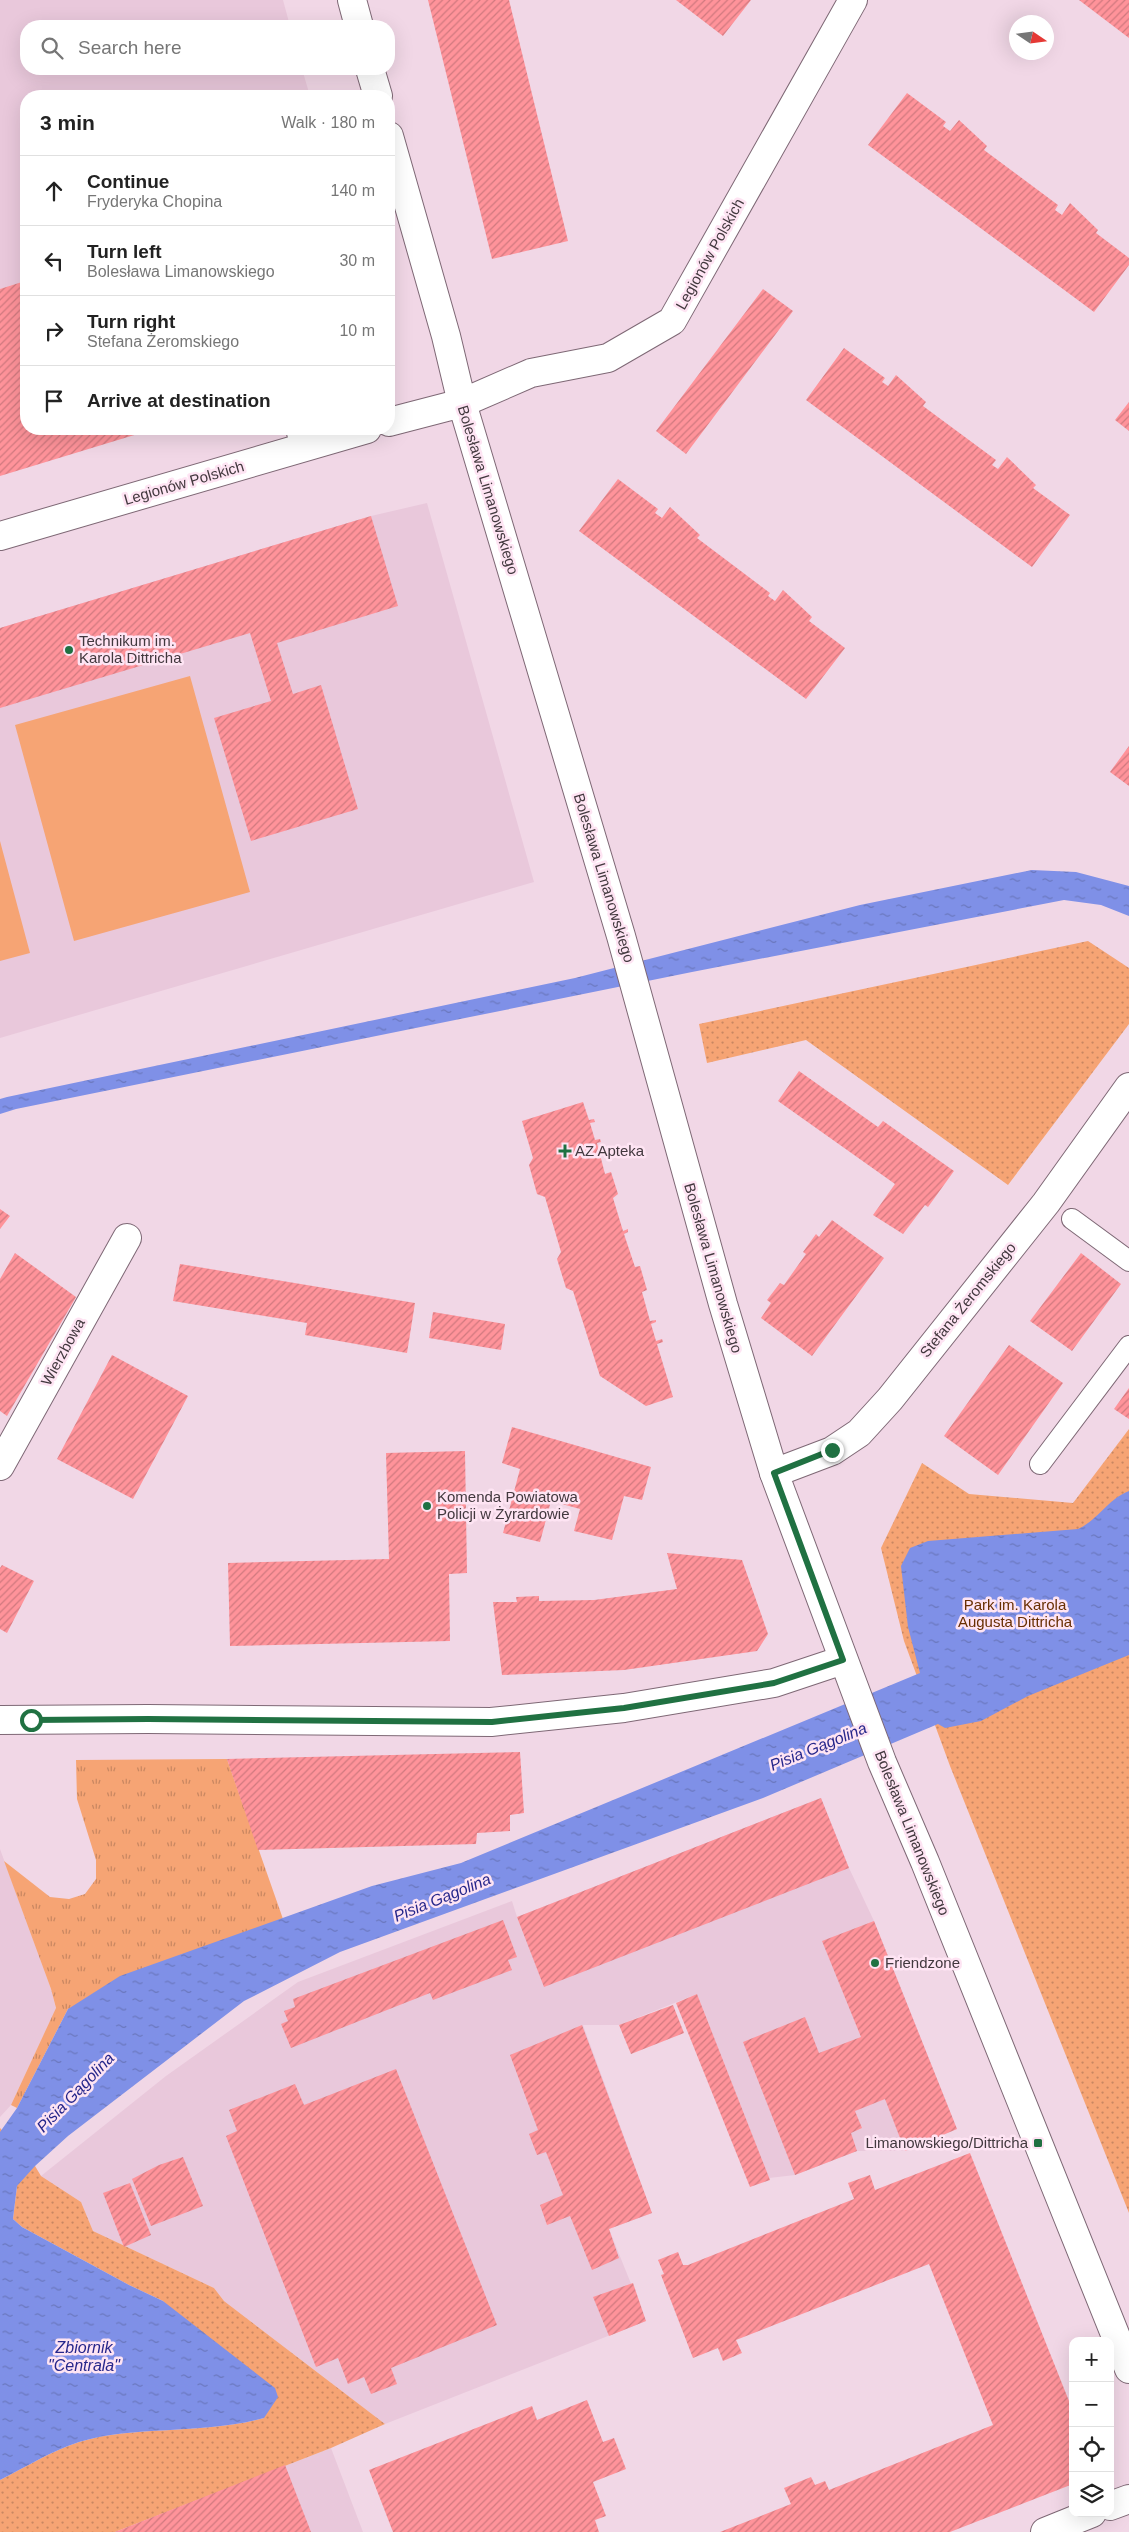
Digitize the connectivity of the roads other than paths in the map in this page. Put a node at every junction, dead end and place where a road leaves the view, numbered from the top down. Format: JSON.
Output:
{"nodes":[{"id":1,"x":352,"y":0,"type":"edge"},
{"id":2,"x":853,"y":0,"type":"edge"},
{"id":3,"x":357,"y":20,"type":"edge"},
{"id":4,"x":372,"y":75,"type":"edge"},
{"id":5,"x":376,"y":90,"type":"edge"},
{"id":6,"x":395,"y":182,"type":"edge"},
{"id":7,"x":397,"y":198,"type":"edge"},
{"id":8,"x":462,"y":403,"type":"junction"},
{"id":9,"x":395,"y":420,"type":"edge"},
{"id":10,"x":326,"y":435,"type":"edge"},
{"id":11,"x":299,"y":439,"type":"edge"},
{"id":12,"x":0,"y":536,"type":"edge"},
{"id":13,"x":1129,"y":1087,"type":"edge"},
{"id":14,"x":1072,"y":1219,"type":"dead end"},
{"id":15,"x":127,"y":1238,"type":"dead end"},
{"id":16,"x":1129,"y":1261,"type":"edge"},
{"id":17,"x":1129,"y":1346,"type":"edge"},
{"id":18,"x":1040,"y":1464,"type":"dead end"},
{"id":19,"x":0,"y":1466,"type":"edge"},
{"id":20,"x":774,"y":1473,"type":"junction"},
{"id":21,"x":847,"y":1671,"type":"junction"},
{"id":22,"x":0,"y":1720,"type":"edge"},
{"id":23,"x":1129,"y":2369,"type":"edge"},
{"id":24,"x":1129,"y":2499,"type":"edge"},
{"id":25,"x":1114,"y":2505,"type":"edge"},
{"id":26,"x":1082,"y":2517,"type":"edge"},
{"id":27,"x":1045,"y":2532,"type":"edge"}],
"edges":[{"from":1,"to":3,"type":"street"},
{"from":2,"to":8,"type":"street","name":"Legionów Polskich"},
{"from":4,"to":5,"type":"street"},
{"from":6,"to":7,"type":"street","name":"Bolesława Limanowskiego"},
{"from":7,"to":8,"type":"street","name":"Bolesława Limanowskiego"},
{"from":8,"to":9,"type":"street","name":"Legionów Polskich"},
{"from":8,"to":20,"type":"street","name":"Bolesława Limanowskiego"},
{"from":10,"to":11,"type":"street","name":"Legionów Polskich"},
{"from":11,"to":12,"type":"street","name":"Legionów Polskich"},
{"from":13,"to":20,"type":"street","name":"Stefana Żeromskiego"},
{"from":14,"to":16,"type":"lane"},
{"from":15,"to":19,"type":"street","name":"Wierzbowa"},
{"from":17,"to":18,"type":"lane"},
{"from":20,"to":21,"type":"street","name":"Bolesława Limanowskiego"},
{"from":21,"to":22,"type":"street"},
{"from":21,"to":23,"type":"street","name":"Bolesława Limanowskiego"},
{"from":24,"to":25,"type":"street"},
{"from":26,"to":27,"type":"street"}]}
